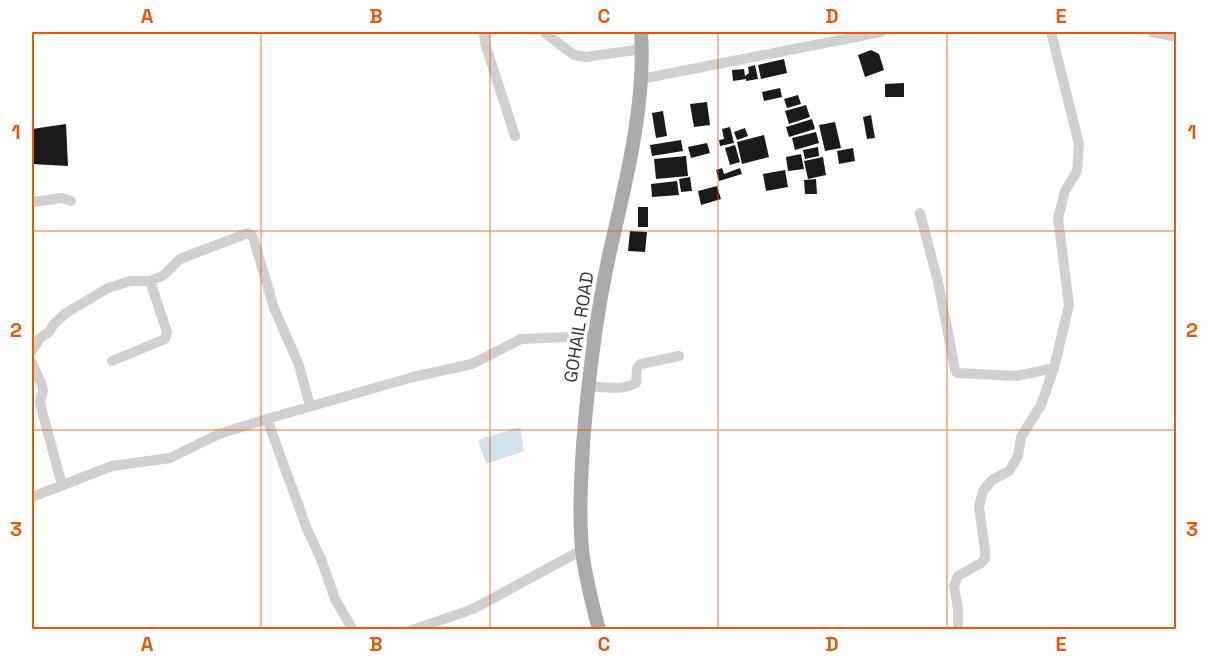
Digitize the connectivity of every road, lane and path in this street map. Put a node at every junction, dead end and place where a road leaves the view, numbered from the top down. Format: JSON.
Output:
{"nodes":[{"id":1,"x":484,"y":32,"type":"edge"},
{"id":2,"x":544,"y":32,"type":"edge"},
{"id":3,"x":641,"y":32,"type":"edge"},
{"id":4,"x":881,"y":32,"type":"edge"},
{"id":5,"x":1050,"y":32,"type":"edge"},
{"id":6,"x":1152,"y":32,"type":"edge"},
{"id":7,"x":1176,"y":37,"type":"edge"},
{"id":8,"x":642,"y":49,"type":"junction"},
{"id":9,"x":641,"y":79,"type":"junction"},
{"id":10,"x":515,"y":136,"type":"dead end"},
{"id":11,"x":71,"y":201,"type":"dead end"},
{"id":12,"x":32,"y":202,"type":"edge"},
{"id":13,"x":920,"y":213,"type":"dead end"},
{"id":14,"x":150,"y":281,"type":"junction"},
{"id":15,"x":594,"y":336,"type":"junction"},
{"id":16,"x":32,"y":351,"type":"edge"},
{"id":17,"x":679,"y":356,"type":"dead end"},
{"id":18,"x":112,"y":361,"type":"dead end"},
{"id":19,"x":32,"y":363,"type":"edge"},
{"id":20,"x":1054,"y":368,"type":"junction"},
{"id":21,"x":588,"y":386,"type":"junction"},
{"id":22,"x":310,"y":406,"type":"junction"},
{"id":23,"x":267,"y":419,"type":"junction"},
{"id":24,"x":62,"y":486,"type":"junction"},
{"id":25,"x":32,"y":497,"type":"edge"},
{"id":26,"x":582,"y":550,"type":"junction"},
{"id":27,"x":353,"y":630,"type":"edge"},
{"id":28,"x":412,"y":630,"type":"edge"},
{"id":29,"x":599,"y":630,"type":"edge"},
{"id":30,"x":958,"y":630,"type":"edge"}],
"edges":[{"from":1,"to":10,"type":"street"},
{"from":2,"to":8,"type":"street"},
{"from":3,"to":8,"type":"main road","name":"GOHAIL ROAD"},
{"from":4,"to":9,"type":"street"},
{"from":5,"to":20,"type":"street"},
{"from":6,"to":7,"type":"street"},
{"from":8,"to":9,"type":"main road","name":"GOHAIL ROAD"},
{"from":9,"to":15,"type":"main road","name":"GOHAIL ROAD"},
{"from":11,"to":12,"type":"street"},
{"from":13,"to":20,"type":"street"},
{"from":14,"to":16,"type":"street"},
{"from":14,"to":18,"type":"street"},
{"from":14,"to":22,"type":"street"},
{"from":15,"to":21,"type":"main road","name":"GOHAIL ROAD"},
{"from":15,"to":22,"type":"street"},
{"from":17,"to":21,"type":"street"},
{"from":19,"to":24,"type":"street"},
{"from":20,"to":30,"type":"street"},
{"from":21,"to":26,"type":"main road","name":"GOHAIL ROAD"},
{"from":22,"to":23,"type":"street"},
{"from":23,"to":24,"type":"street"},
{"from":23,"to":27,"type":"street"},
{"from":24,"to":25,"type":"street"},
{"from":26,"to":28,"type":"street"},
{"from":26,"to":29,"type":"main road","name":"GOHAIL ROAD"}]}
